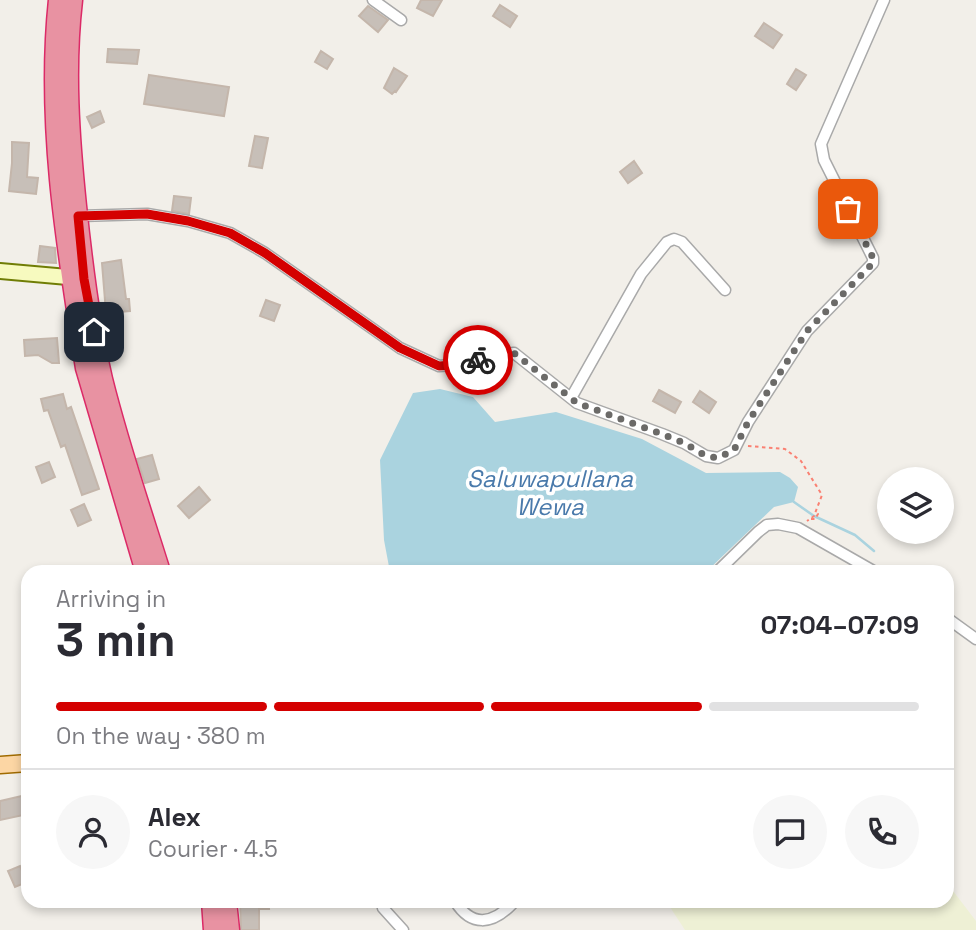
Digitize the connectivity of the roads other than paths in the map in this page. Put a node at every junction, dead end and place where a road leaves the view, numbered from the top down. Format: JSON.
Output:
{"nodes":[{"id":1,"x":58,"y":0,"type":"edge"},
{"id":2,"x":73,"y":0,"type":"edge"},
{"id":3,"x":373,"y":0,"type":"edge"},
{"id":4,"x":884,"y":0,"type":"edge"},
{"id":5,"x":401,"y":20,"type":"dead end"},
{"id":6,"x":62,"y":30,"type":"junction"},
{"id":7,"x":78,"y":216,"type":"junction"},
{"id":8,"x":0,"y":271,"type":"edge"},
{"id":9,"x":78,"y":278,"type":"junction"},
{"id":10,"x":724,"y":290,"type":"dead end"},
{"id":11,"x":571,"y":398,"type":"junction"},
{"id":12,"x":143,"y":565,"type":"edge"},
{"id":13,"x":158,"y":565,"type":"edge"},
{"id":14,"x":724,"y":565,"type":"edge"},
{"id":15,"x":863,"y":565,"type":"edge"},
{"id":16,"x":954,"y":623,"type":"edge"},
{"id":17,"x":976,"y":639,"type":"edge"},
{"id":18,"x":21,"y":764,"type":"edge"},
{"id":19,"x":0,"y":765,"type":"edge"},
{"id":20,"x":211,"y":908,"type":"edge"},
{"id":21,"x":228,"y":908,"type":"edge"},
{"id":22,"x":383,"y":908,"type":"edge"},
{"id":23,"x":461,"y":908,"type":"edge"},
{"id":24,"x":508,"y":908,"type":"edge"},
{"id":25,"x":213,"y":930,"type":"edge"},
{"id":26,"x":230,"y":930,"type":"edge"},
{"id":27,"x":403,"y":930,"type":"edge"}],
"edges":[{"from":1,"to":6,"type":"highway"},
{"from":2,"to":6,"type":"highway"},
{"from":3,"to":5,"type":"street"},
{"from":4,"to":11,"type":"street"},
{"from":6,"to":7,"type":"highway"},
{"from":6,"to":9,"type":"highway"},
{"from":7,"to":9,"type":"highway"},
{"from":7,"to":11,"type":"street"},
{"from":8,"to":9,"type":"street"},
{"from":9,"to":12,"type":"highway"},
{"from":9,"to":13,"type":"highway"},
{"from":10,"to":11,"type":"street"},
{"from":14,"to":15,"type":"street"},
{"from":16,"to":17,"type":"street"},
{"from":18,"to":19,"type":"main road"},
{"from":20,"to":25,"type":"highway"},
{"from":21,"to":26,"type":"highway"},
{"from":22,"to":27,"type":"street"},
{"from":23,"to":24,"type":"street"}]}
